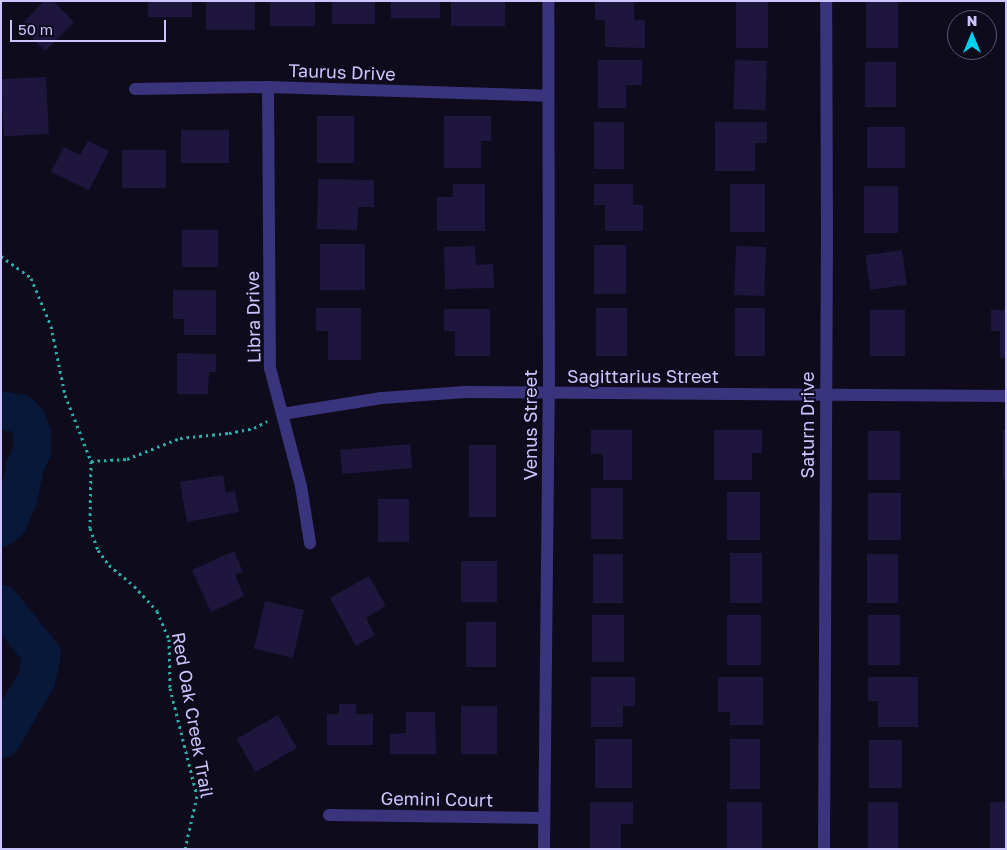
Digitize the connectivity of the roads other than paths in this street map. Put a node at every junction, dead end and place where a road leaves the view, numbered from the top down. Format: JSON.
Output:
{"nodes":[{"id":1,"x":548,"y":1,"type":"edge"},
{"id":2,"x":826,"y":1,"type":"edge"},
{"id":3,"x":268,"y":87,"type":"junction"},
{"id":4,"x":135,"y":89,"type":"dead end"},
{"id":5,"x":548,"y":96,"type":"junction"},
{"id":6,"x":548,"y":393,"type":"junction"},
{"id":7,"x":825,"y":394,"type":"junction"},
{"id":8,"x":1006,"y":396,"type":"edge"},
{"id":9,"x":282,"y":414,"type":"junction"},
{"id":10,"x":310,"y":543,"type":"dead end"},
{"id":11,"x":329,"y":815,"type":"dead end"},
{"id":12,"x":544,"y":818,"type":"junction"},
{"id":13,"x":544,"y":849,"type":"edge"},
{"id":14,"x":824,"y":849,"type":"edge"}],
"edges":[{"from":1,"to":5,"type":"street","name":"Venus Street"},
{"from":2,"to":7,"type":"street","name":"Saturn Drive"},
{"from":3,"to":4,"type":"street","name":"Taurus Drive"},
{"from":3,"to":5,"type":"street","name":"Taurus Drive"},
{"from":3,"to":9,"type":"street","name":"Libra Drive"},
{"from":5,"to":6,"type":"street","name":"Venus Street"},
{"from":6,"to":7,"type":"street","name":"Sagittarius Street"},
{"from":6,"to":9,"type":"street","name":"Sagittarius Street"},
{"from":6,"to":12,"type":"street","name":"Venus Street"},
{"from":7,"to":8,"type":"street","name":"Sagittarius Street"},
{"from":7,"to":14,"type":"street","name":"Saturn Drive"},
{"from":9,"to":10,"type":"street","name":"Libra Drive"},
{"from":11,"to":12,"type":"street","name":"Gemini Court"},
{"from":12,"to":13,"type":"street","name":"Venus Street"}]}
